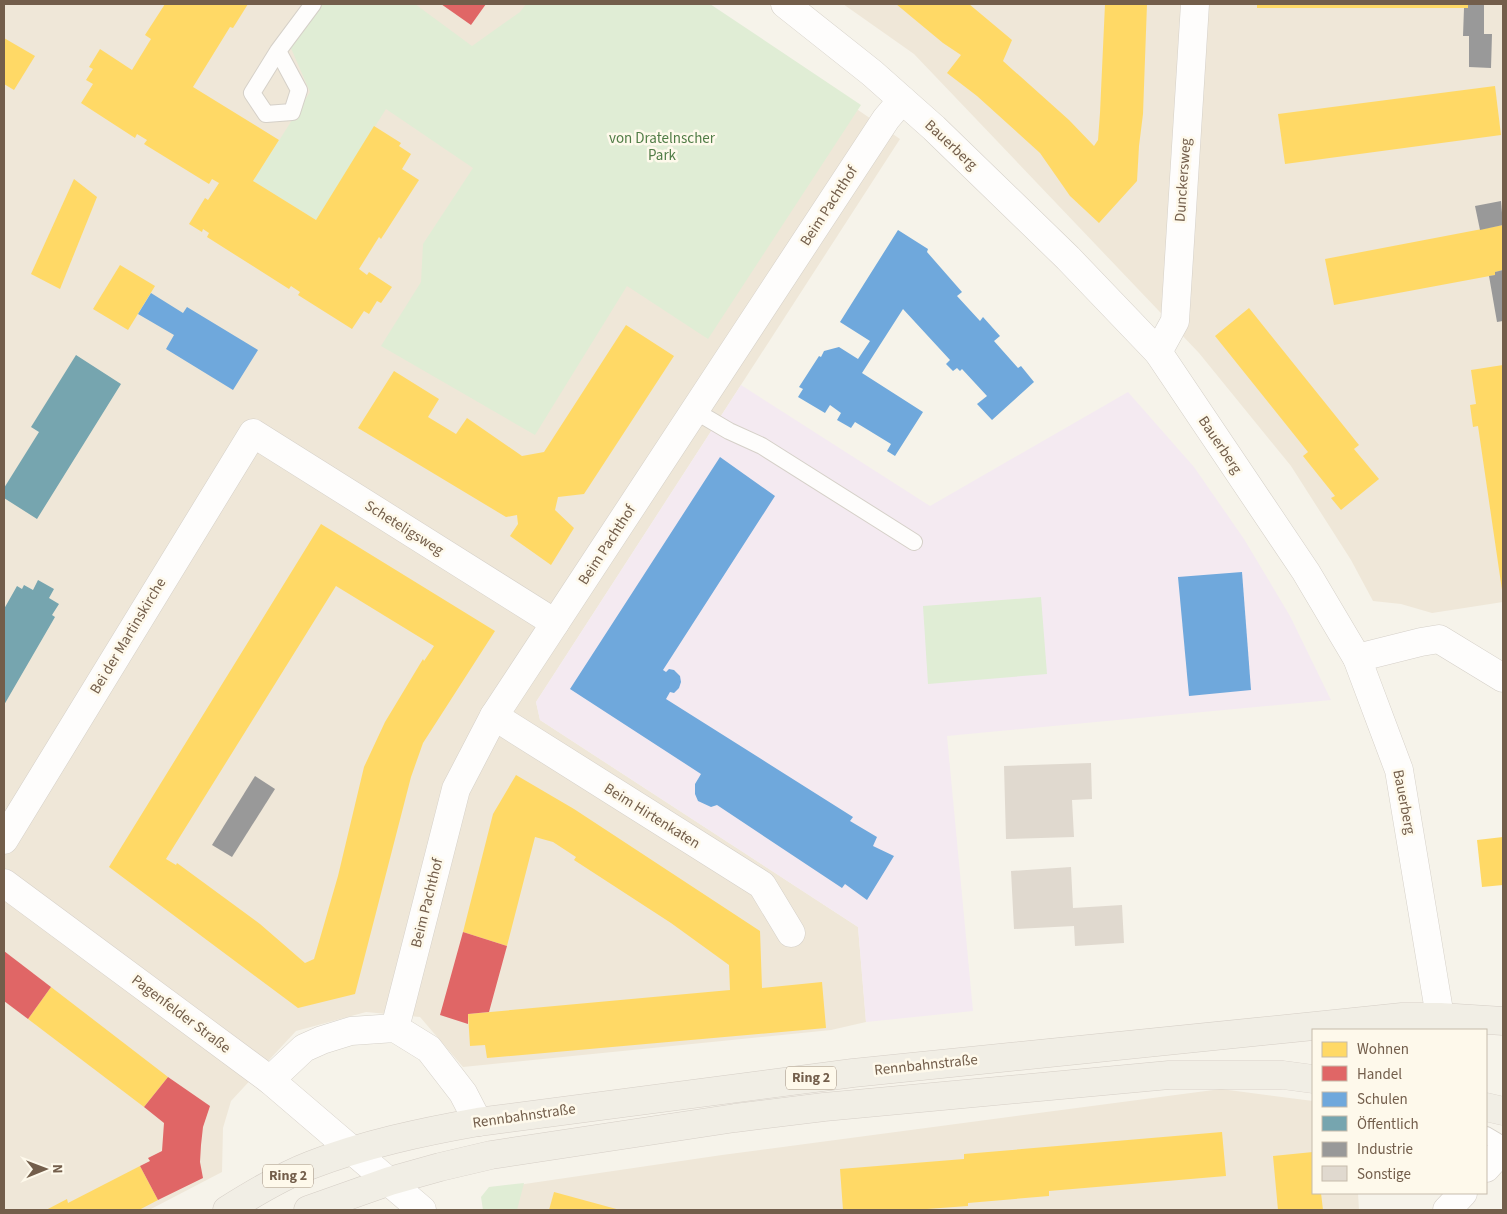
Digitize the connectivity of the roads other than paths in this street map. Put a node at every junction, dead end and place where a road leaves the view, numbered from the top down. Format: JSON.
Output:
{"nodes":[{"id":1,"x":313,"y":4,"type":"edge"},
{"id":2,"x":785,"y":4,"type":"edge"},
{"id":3,"x":1195,"y":4,"type":"edge"},
{"id":4,"x":278,"y":51,"type":"dead end"},
{"id":5,"x":902,"y":100,"type":"junction"},
{"id":6,"x":1158,"y":352,"type":"junction"},
{"id":7,"x":695,"y":411,"type":"junction"},
{"id":8,"x":253,"y":433,"type":"joint"},
{"id":9,"x":914,"y":542,"type":"dead end"},
{"id":10,"x":556,"y":623,"type":"junction"},
{"id":11,"x":1356,"y":658,"type":"junction"},
{"id":12,"x":1503,"y":678,"type":"edge"},
{"id":13,"x":494,"y":716,"type":"junction"},
{"id":14,"x":4,"y":840,"type":"edge"},
{"id":15,"x":4,"y":883,"type":"edge"},
{"id":16,"x":791,"y":933,"type":"dead end"},
{"id":17,"x":1440,"y":1016,"type":"junction"},
{"id":18,"x":1503,"y":1021,"type":"edge"},
{"id":19,"x":395,"y":1028,"type":"junction"},
{"id":20,"x":1312,"y":1079,"type":"edge"},
{"id":21,"x":270,"y":1080,"type":"junction"},
{"id":22,"x":1487,"y":1107,"type":"edge"},
{"id":23,"x":1503,"y":1111,"type":"edge"},
{"id":24,"x":478,"y":1122,"type":"junction"},
{"id":25,"x":1487,"y":1136,"type":"edge"},
{"id":26,"x":1503,"y":1145,"type":"edge"},
{"id":27,"x":1503,"y":1149,"type":"edge"},
{"id":28,"x":353,"y":1150,"type":"junction"},
{"id":29,"x":1487,"y":1167,"type":"edge"},
{"id":30,"x":390,"y":1181,"type":"junction"},
{"id":31,"x":1462,"y":1194,"type":"edge"},
{"id":32,"x":227,"y":1210,"type":"edge"},
{"id":33,"x":308,"y":1210,"type":"edge"},
{"id":34,"x":422,"y":1210,"type":"edge"},
{"id":35,"x":1447,"y":1210,"type":"edge"}],
"edges":[{"from":1,"to":4,"type":"lane"},
{"from":2,"to":5,"type":"street","name":"Bauerberg"},
{"from":3,"to":6,"type":"street","name":"Dunckersweg"},
{"from":5,"to":6,"type":"street","name":"Bauerberg"},
{"from":5,"to":7,"type":"street","name":"Beim Pachthof"},
{"from":6,"to":11,"type":"street","name":"Bauerberg"},
{"from":7,"to":9,"type":"lane"},
{"from":7,"to":10,"type":"street","name":"Beim Pachthof"},
{"from":8,"to":10,"type":"street","name":"Scheteligsweg"},
{"from":8,"to":14,"type":"street","name":"Bei der Martinskirche"},
{"from":10,"to":13,"type":"street","name":"Beim Pachthof"},
{"from":11,"to":12,"type":"street"},
{"from":11,"to":17,"type":"street","name":"Bauerberg"},
{"from":13,"to":16,"type":"street","name":"Beim Hirtenkaten"},
{"from":13,"to":19,"type":"street","name":"Beim Pachthof"},
{"from":15,"to":21,"type":"street","name":"Pagenfelder Straße"},
{"from":17,"to":18,"type":"main road","name":"Rennbahnstraße","number":"Ring 2"},
{"from":17,"to":24,"type":"main road","name":"Rennbahnstraße","number":"Ring 2"},
{"from":19,"to":21,"type":"street"},
{"from":19,"to":24,"type":"street"},
{"from":20,"to":30,"type":"main road","number":"Ring 2"},
{"from":21,"to":28,"type":"street","name":"Pagenfelder Straße"},
{"from":22,"to":23,"type":"main road"},
{"from":24,"to":28,"type":"main road","name":"Rennbahnstraße","number":"Ring 2"},
{"from":25,"to":26,"type":"lane"},
{"from":27,"to":29,"type":"street"},
{"from":28,"to":30,"type":"street","name":"Pagenfelder Straße"},
{"from":28,"to":32,"type":"main road","number":"Ring 2"},
{"from":30,"to":33,"type":"main road","number":"Ring 2"},
{"from":30,"to":34,"type":"street","name":"Pagenfelder Straße"},
{"from":31,"to":35,"type":"street"}]}
